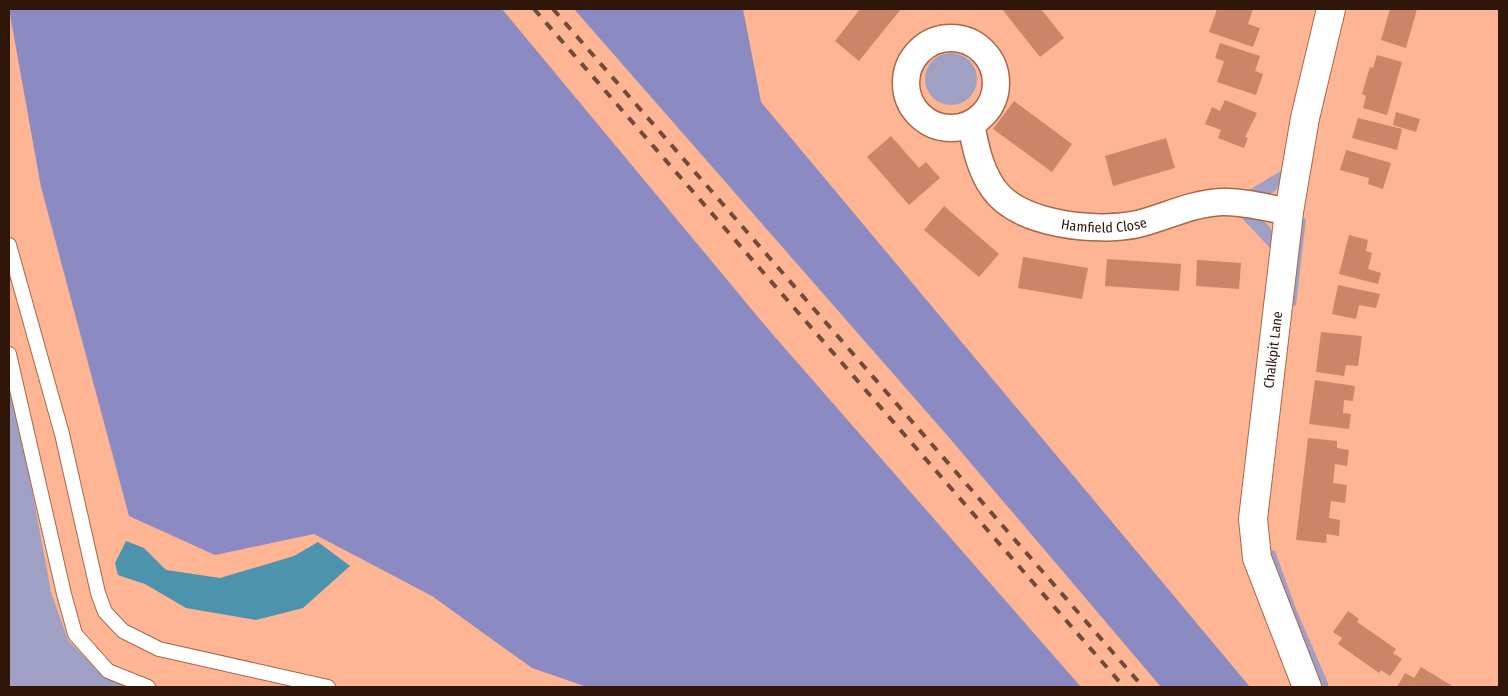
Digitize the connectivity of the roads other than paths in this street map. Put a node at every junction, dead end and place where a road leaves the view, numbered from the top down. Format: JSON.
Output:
{"nodes":[{"id":1,"x":1331,"y":9,"type":"edge"},
{"id":2,"x":971,"y":124,"type":"dead end"},
{"id":3,"x":1290,"y":212,"type":"junction"},
{"id":4,"x":9,"y":245,"type":"edge"},
{"id":5,"x":9,"y":354,"type":"edge"},
{"id":6,"x":148,"y":687,"type":"edge"},
{"id":7,"x":328,"y":687,"type":"edge"},
{"id":8,"x":1307,"y":687,"type":"edge"}],
"edges":[{"from":1,"to":3,"type":"street","name":"Chalkpit Lane"},
{"from":2,"to":3,"type":"street","name":"Hamfield Close"},
{"from":3,"to":8,"type":"street","name":"Chalkpit Lane"},
{"from":4,"to":7,"type":"lane"},
{"from":5,"to":6,"type":"lane"}]}
